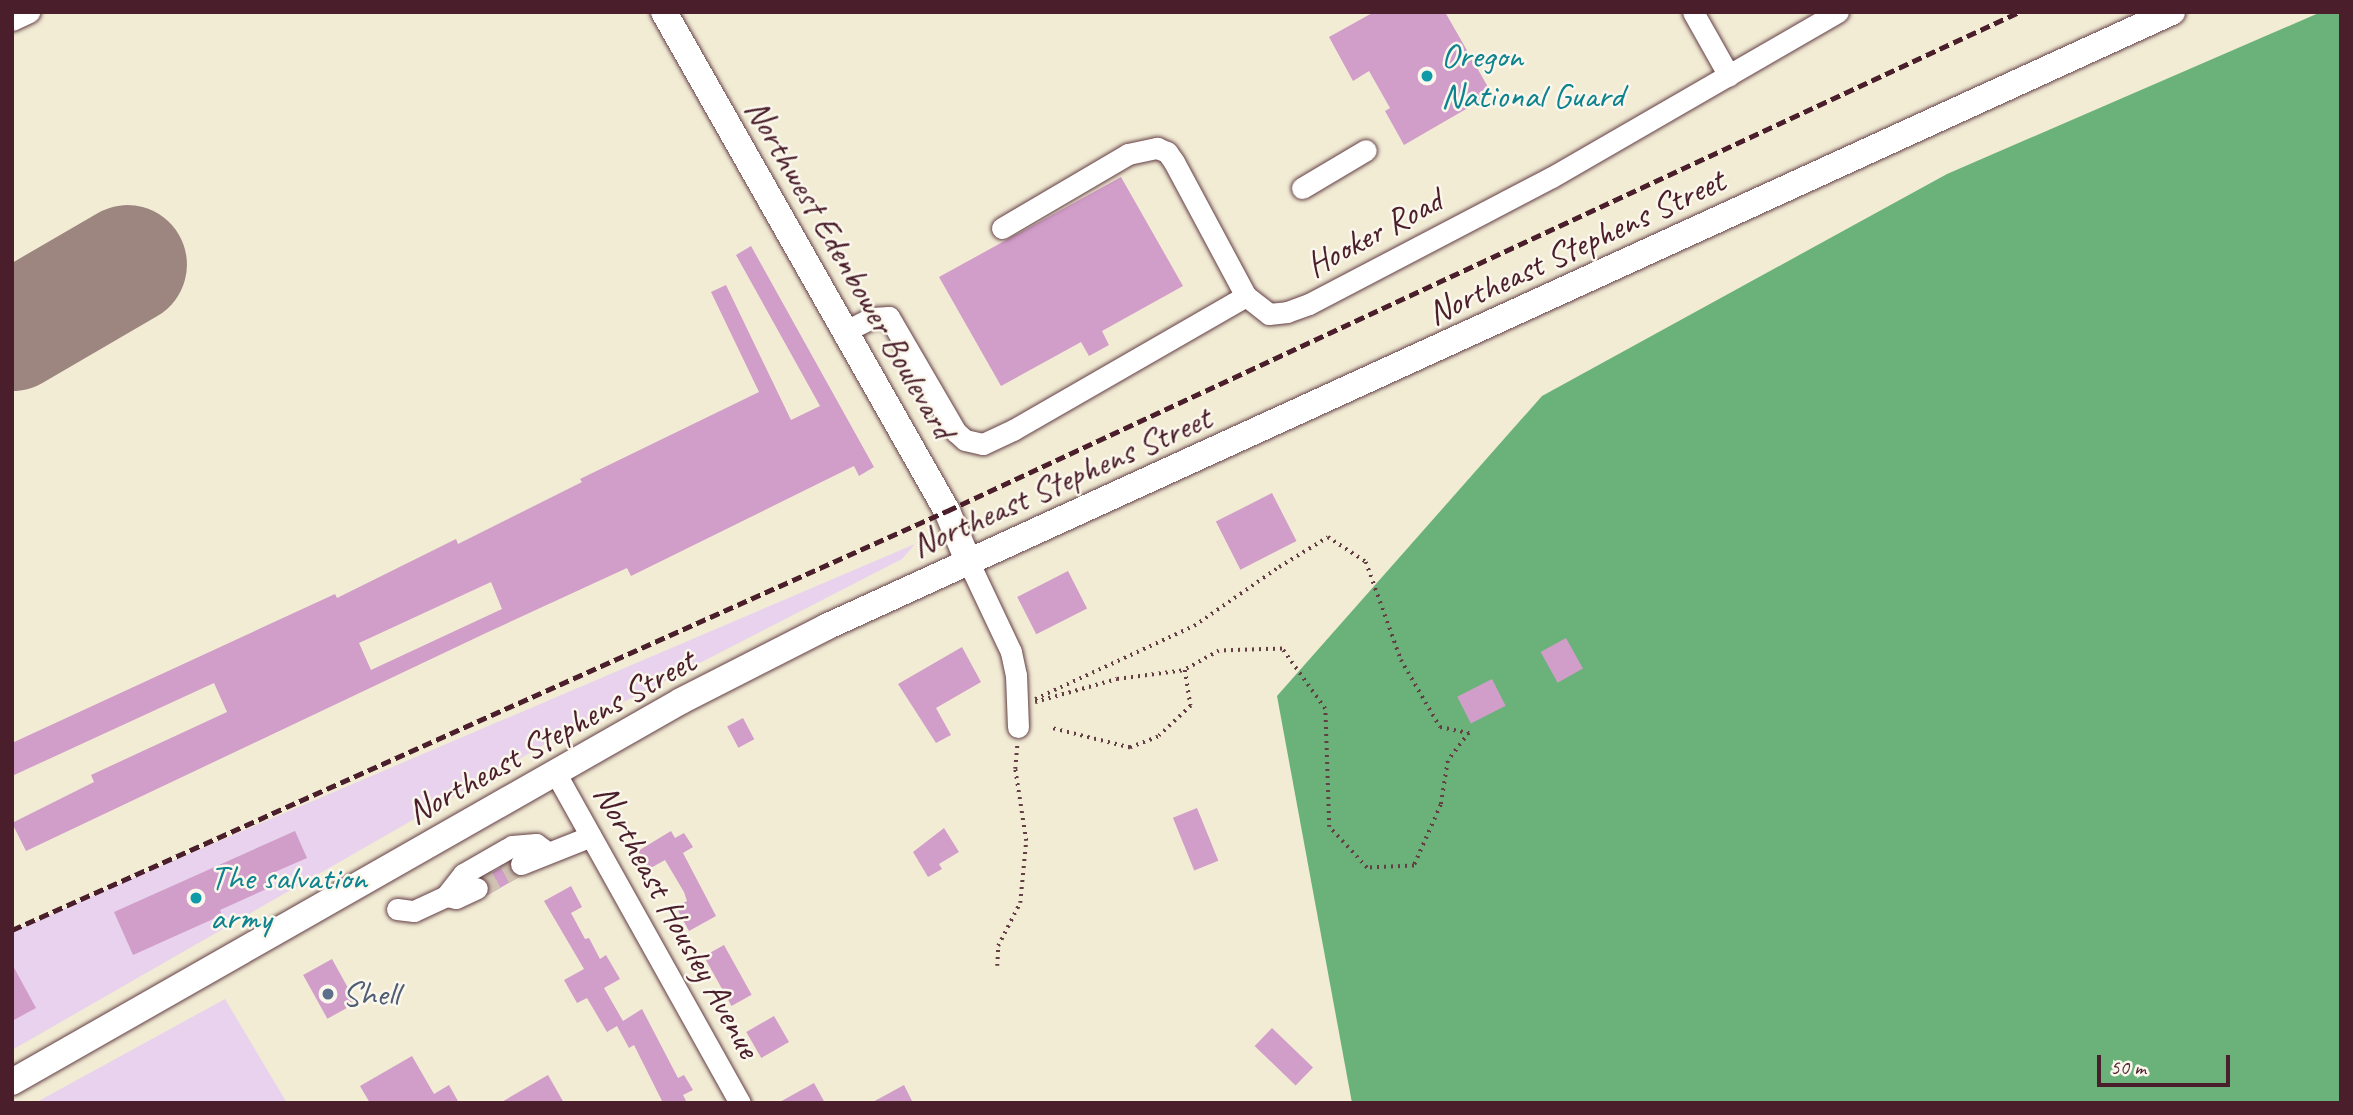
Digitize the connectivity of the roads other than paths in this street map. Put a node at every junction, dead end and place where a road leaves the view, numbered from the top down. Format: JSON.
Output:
{"nodes":[{"id":1,"x":29,"y":12,"type":"edge"},
{"id":2,"x":664,"y":12,"type":"edge"},
{"id":3,"x":1693,"y":12,"type":"edge"},
{"id":4,"x":1838,"y":12,"type":"edge"},
{"id":5,"x":2172,"y":12,"type":"edge"},
{"id":6,"x":12,"y":20,"type":"edge"},
{"id":7,"x":1729,"y":76,"type":"junction"},
{"id":8,"x":1366,"y":150,"type":"dead end"},
{"id":9,"x":1302,"y":188,"type":"dead end"},
{"id":10,"x":1002,"y":229,"type":"dead end"},
{"id":11,"x":1246,"y":296,"type":"junction"},
{"id":12,"x":845,"y":332,"type":"junction"},
{"id":13,"x":970,"y":564,"type":"junction"},
{"id":14,"x":1018,"y":717,"type":"road end"},
{"id":15,"x":555,"y":772,"type":"junction"},
{"id":16,"x":591,"y":836,"type":"junction"},
{"id":17,"x":547,"y":852,"type":"junction"},
{"id":18,"x":521,"y":864,"type":"tunnel mouth"},
{"id":19,"x":477,"y":888,"type":"tunnel mouth"},
{"id":20,"x":446,"y":896,"type":"junction"},
{"id":21,"x":397,"y":909,"type":"dead end"},
{"id":22,"x":12,"y":1083,"type":"edge"},
{"id":23,"x":740,"y":1103,"type":"edge"}],
"edges":[{"from":1,"to":6,"type":"street"},
{"from":2,"to":12,"type":"main road","name":"Northwest Edenbower Boulevard"},
{"from":3,"to":7,"type":"street"},
{"from":4,"to":7,"type":"street","name":"Hooker Road"},
{"from":5,"to":13,"type":"main road","name":"Northeast Stephens Street"},
{"from":7,"to":11,"type":"street","name":"Hooker Road"},
{"from":8,"to":9,"type":"street"},
{"from":10,"to":11,"type":"street"},
{"from":11,"to":12,"type":"street"},
{"from":12,"to":13,"type":"main road","name":"Northwest Edenbower Boulevard"},
{"from":13,"to":14,"type":"street"},
{"from":13,"to":15,"type":"main road","name":"Northeast Stephens Street"},
{"from":15,"to":16,"type":"street","name":"Northeast Housley Avenue"},
{"from":15,"to":22,"type":"main road","name":"Northeast Stephens Street"},
{"from":16,"to":17,"type":"street"},
{"from":16,"to":23,"type":"street","name":"Northeast Housley Avenue"},
{"from":17,"to":18,"type":"street"},
{"from":17,"to":20,"type":"street"},
{"from":19,"to":20,"type":"street"},
{"from":20,"to":21,"type":"street"}]}
